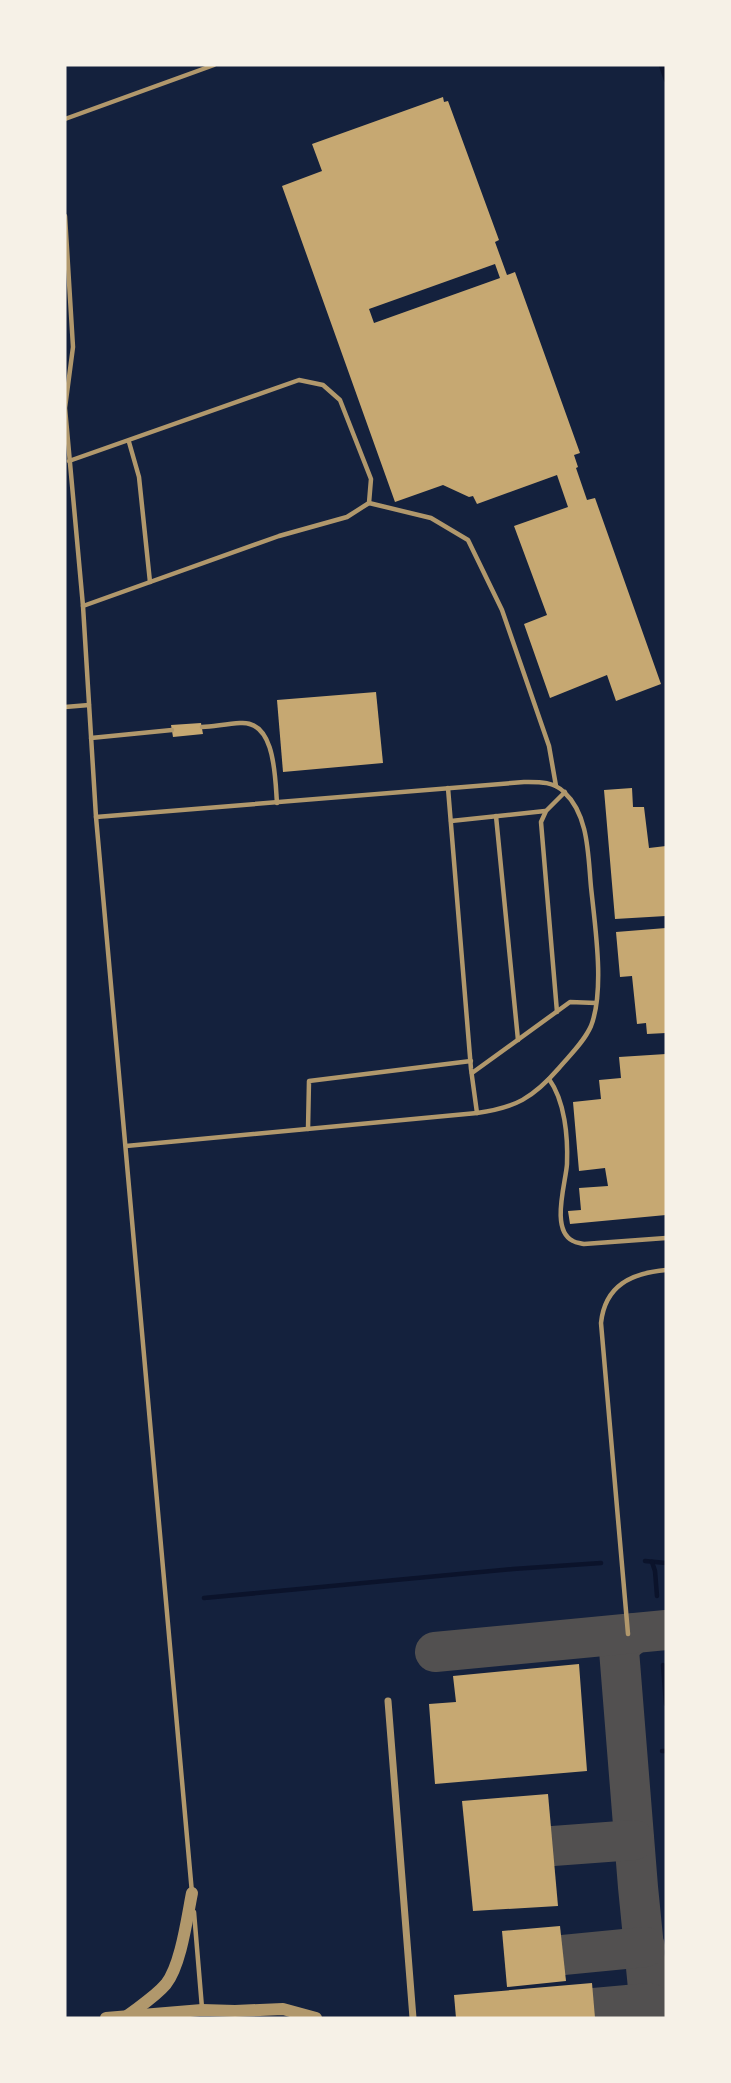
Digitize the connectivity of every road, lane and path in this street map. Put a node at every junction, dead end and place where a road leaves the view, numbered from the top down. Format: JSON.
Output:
{"nodes":[{"id":1,"x":214,"y":65,"type":"edge"},
{"id":2,"x":65,"y":119,"type":"edge"},
{"id":3,"x":65,"y":216,"type":"edge"},
{"id":4,"x":129,"y":442,"type":"junction"},
{"id":5,"x":69,"y":461,"type":"junction"},
{"id":6,"x":369,"y":503,"type":"junction"},
{"id":7,"x":150,"y":582,"type":"junction"},
{"id":8,"x":83,"y":606,"type":"junction"},
{"id":9,"x":89,"y":705,"type":"junction"},
{"id":10,"x":65,"y":707,"type":"edge"},
{"id":11,"x":202,"y":727,"type":"dead end"},
{"id":12,"x":172,"y":730,"type":"dead end"},
{"id":13,"x":92,"y":738,"type":"junction"},
{"id":14,"x":556,"y":786,"type":"junction"},
{"id":15,"x":448,"y":788,"type":"junction"},
{"id":16,"x":565,"y":792,"type":"junction"},
{"id":17,"x":277,"y":803,"type":"junction"},
{"id":18,"x":546,"y":811,"type":"junction"},
{"id":19,"x":496,"y":816,"type":"junction"},
{"id":20,"x":96,"y":817,"type":"junction"},
{"id":21,"x":451,"y":821,"type":"junction"},
{"id":22,"x":596,"y":1003,"type":"junction"},
{"id":23,"x":557,"y":1012,"type":"junction"},
{"id":24,"x":518,"y":1040,"type":"junction"},
{"id":25,"x":471,"y":1061,"type":"junction"},
{"id":26,"x":472,"y":1073,"type":"junction"},
{"id":27,"x":549,"y":1079,"type":"junction"},
{"id":28,"x":477,"y":1113,"type":"junction"},
{"id":29,"x":308,"y":1129,"type":"junction"},
{"id":30,"x":126,"y":1146,"type":"junction"},
{"id":31,"x":666,"y":1238,"type":"edge"},
{"id":32,"x":666,"y":1270,"type":"edge"},
{"id":33,"x":628,"y":1634,"type":"dead end"},
{"id":34,"x":388,"y":1701,"type":"dead end"},
{"id":35,"x":192,"y":1893,"type":"junction"},
{"id":36,"x":203,"y":2014,"type":"edge"},
{"id":37,"x":128,"y":2017,"type":"edge"},
{"id":38,"x":106,"y":2018,"type":"edge"},
{"id":39,"x":316,"y":2018,"type":"edge"},
{"id":40,"x":412,"y":2018,"type":"edge"}],
"edges":[{"from":1,"to":2,"type":"lane"},
{"from":3,"to":5,"type":"lane"},
{"from":4,"to":5,"type":"lane"},
{"from":4,"to":6,"type":"lane"},
{"from":4,"to":7,"type":"lane"},
{"from":5,"to":8,"type":"lane"},
{"from":6,"to":7,"type":"lane"},
{"from":6,"to":14,"type":"lane"},
{"from":7,"to":8,"type":"lane"},
{"from":8,"to":9,"type":"lane"},
{"from":9,"to":10,"type":"lane"},
{"from":9,"to":13,"type":"lane"},
{"from":11,"to":17,"type":"lane"},
{"from":12,"to":13,"type":"lane"},
{"from":13,"to":20,"type":"lane"},
{"from":14,"to":15,"type":"lane"},
{"from":14,"to":16,"type":"lane"},
{"from":15,"to":17,"type":"lane"},
{"from":15,"to":21,"type":"lane"},
{"from":16,"to":18,"type":"lane"},
{"from":16,"to":22,"type":"lane"},
{"from":17,"to":20,"type":"lane"},
{"from":18,"to":19,"type":"lane"},
{"from":18,"to":23,"type":"lane"},
{"from":19,"to":21,"type":"lane"},
{"from":19,"to":24,"type":"lane"},
{"from":20,"to":30,"type":"lane"},
{"from":21,"to":25,"type":"lane"},
{"from":22,"to":23,"type":"lane"},
{"from":22,"to":27,"type":"lane"},
{"from":23,"to":24,"type":"lane"},
{"from":24,"to":26,"type":"lane"},
{"from":25,"to":26,"type":"lane"},
{"from":25,"to":29,"type":"lane"},
{"from":26,"to":28,"type":"lane"},
{"from":27,"to":28,"type":"lane"},
{"from":27,"to":31,"type":"lane"},
{"from":28,"to":29,"type":"lane"},
{"from":29,"to":30,"type":"lane"},
{"from":30,"to":35,"type":"lane"},
{"from":32,"to":33,"type":"lane"},
{"from":34,"to":40,"type":"street"},
{"from":35,"to":36,"type":"lane"},
{"from":35,"to":37,"type":"street"},
{"from":36,"to":37,"type":"street"},
{"from":36,"to":39,"type":"street"},
{"from":37,"to":38,"type":"street"}]}
